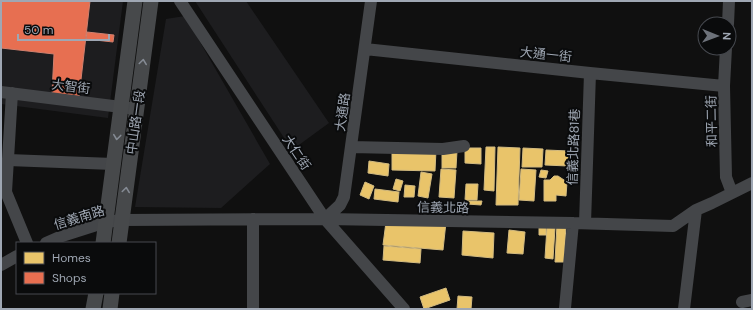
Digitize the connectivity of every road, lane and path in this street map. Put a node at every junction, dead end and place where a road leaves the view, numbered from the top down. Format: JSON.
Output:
{"nodes":[{"id":1,"x":135,"y":1,"type":"edge"},
{"id":2,"x":151,"y":1,"type":"edge"},
{"id":3,"x":180,"y":1,"type":"edge"},
{"id":4,"x":371,"y":1,"type":"edge"},
{"id":5,"x":729,"y":1,"type":"edge"},
{"id":6,"x":728,"y":16,"type":"edge"},
{"id":7,"x":364,"y":49,"type":"junction"},
{"id":8,"x":726,"y":56,"type":"edge"},
{"id":9,"x":590,"y":73,"type":"junction"},
{"id":10,"x":724,"y":86,"type":"junction"},
{"id":11,"x":6,"y":93,"type":"edge"},
{"id":12,"x":121,"y":106,"type":"junction"},
{"id":13,"x":137,"y":109,"type":"junction"},
{"id":14,"x":464,"y":146,"type":"dead end"},
{"id":15,"x":351,"y":147,"type":"junction"},
{"id":16,"x":8,"y":160,"type":"junction"},
{"id":17,"x":113,"y":164,"type":"junction"},
{"id":18,"x":752,"y":183,"type":"edge"},
{"id":19,"x":732,"y":193,"type":"junction"},
{"id":20,"x":696,"y":210,"type":"junction"},
{"id":21,"x":325,"y":219,"type":"junction"},
{"id":22,"x":122,"y":220,"type":"junction"},
{"id":23,"x":253,"y":220,"type":"junction"},
{"id":24,"x":106,"y":222,"type":"junction"},
{"id":25,"x":579,"y":223,"type":"junction"},
{"id":26,"x":27,"y":242,"type":"edge"},
{"id":27,"x":48,"y":242,"type":"edge"},
{"id":28,"x":103,"y":242,"type":"edge"},
{"id":29,"x":119,"y":242,"type":"edge"},
{"id":30,"x":16,"y":257,"type":"edge"},
{"id":31,"x":1,"y":265,"type":"edge"},
{"id":32,"x":96,"y":294,"type":"edge"},
{"id":33,"x":112,"y":294,"type":"edge"},
{"id":34,"x":565,"y":308,"type":"dead end"},
{"id":35,"x":94,"y":309,"type":"edge"},
{"id":36,"x":110,"y":309,"type":"edge"},
{"id":37,"x":253,"y":309,"type":"edge"},
{"id":38,"x":404,"y":309,"type":"edge"},
{"id":39,"x":684,"y":309,"type":"edge"}],
"edges":[{"from":1,"to":12,"type":"main road","name":"中山路一段"},
{"from":13,"to":2,"type":"main road","name":"中山路一段","one_way":true},
{"from":3,"to":21,"type":"street","name":"大仁街"},
{"from":4,"to":7,"type":"street","name":"大通路"},
{"from":5,"to":6,"type":"street"},
{"from":7,"to":9,"type":"street","name":"大通一街"},
{"from":7,"to":15,"type":"street","name":"大通路"},
{"from":8,"to":10,"type":"street","name":"和平二街"},
{"from":9,"to":10,"type":"street","name":"大通一街"},
{"from":9,"to":25,"type":"street","name":"信義北路81巷"},
{"from":10,"to":19,"type":"street","name":"和平二街"},
{"from":11,"to":12,"type":"street","name":"大智街"},
{"from":11,"to":16,"type":"street"},
{"from":12,"to":13,"type":"street","name":"大智街"},
{"from":12,"to":17,"type":"main road","name":"中山路一段","one_way":true},
{"from":22,"to":13,"type":"main road","name":"中山路一段","one_way":true},
{"from":14,"to":15,"type":"street"},
{"from":15,"to":21,"type":"street","name":"大通路"},
{"from":16,"to":17,"type":"street"},
{"from":16,"to":26,"type":"street"},
{"from":17,"to":24,"type":"main road","name":"中山路一段"},
{"from":18,"to":19,"type":"street","name":"信義北路"},
{"from":19,"to":20,"type":"street","name":"信義北路"},
{"from":20,"to":25,"type":"street","name":"信義北路"},
{"from":20,"to":39,"type":"street"},
{"from":21,"to":23,"type":"street","name":"信義北路"},
{"from":21,"to":25,"type":"street","name":"信義北路"},
{"from":21,"to":38,"type":"street","name":"大仁街"},
{"from":22,"to":23,"type":"street","name":"信義北路"},
{"from":22,"to":24,"type":"street","name":"信義南路"},
{"from":22,"to":29,"type":"main road","name":"中山路一段"},
{"from":23,"to":37,"type":"street"},
{"from":24,"to":27,"type":"street","name":"信義南路"},
{"from":24,"to":28,"type":"main road","name":"中山路一段"},
{"from":25,"to":34,"type":"street","name":"信義北路81巷"},
{"from":30,"to":31,"type":"street"},
{"from":32,"to":35,"type":"main road"},
{"from":33,"to":36,"type":"main road"}]}
